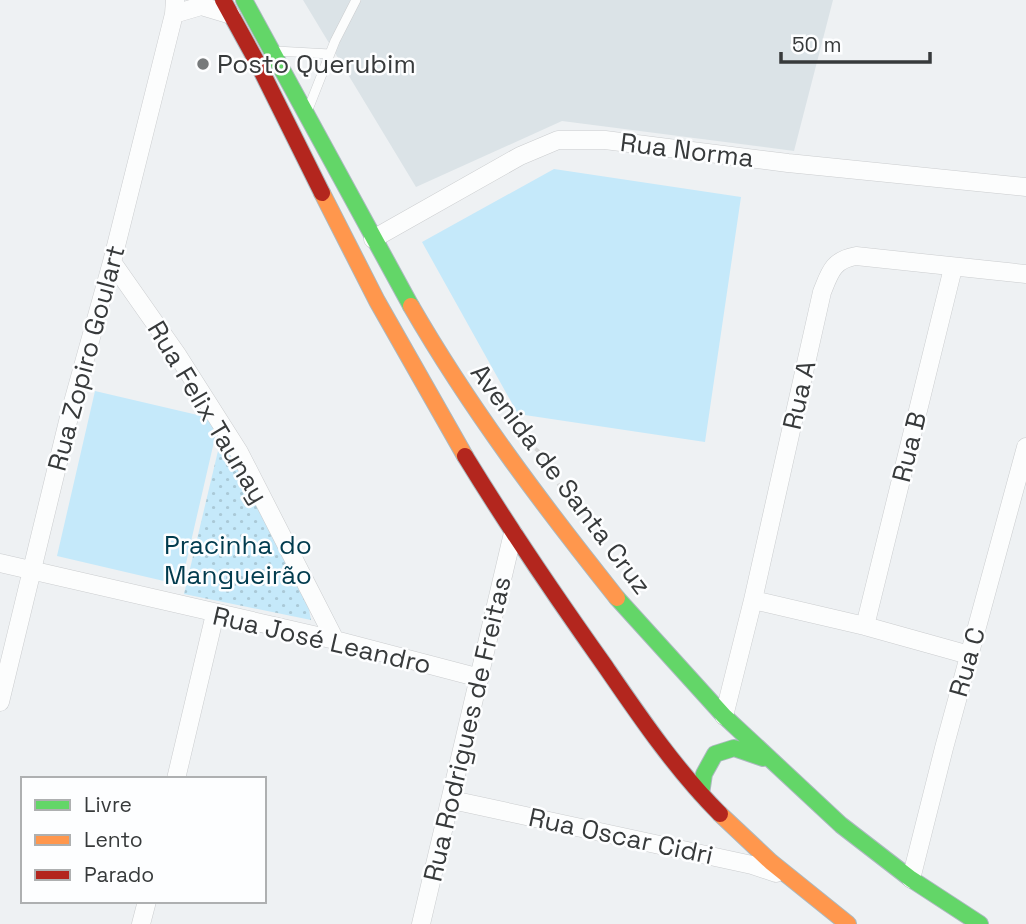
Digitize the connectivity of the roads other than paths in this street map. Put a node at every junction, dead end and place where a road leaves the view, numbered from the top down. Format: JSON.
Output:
{"nodes":[{"id":1,"x":244,"y":0,"type":"edge"},
{"id":2,"x":356,"y":0,"type":"edge"},
{"id":3,"x":174,"y":7,"type":"edge"},
{"id":4,"x":227,"y":7,"type":"edge"},
{"id":5,"x":272,"y":51,"type":"junction"},
{"id":6,"x":330,"y":54,"type":"junction"},
{"id":7,"x":306,"y":114,"type":"junction"},
{"id":8,"x":1026,"y":187,"type":"edge"},
{"id":9,"x":373,"y":239,"type":"junction"},
{"id":10,"x":112,"y":262,"type":"junction"},
{"id":11,"x":953,"y":268,"type":"junction"},
{"id":12,"x":1026,"y":274,"type":"edge"},
{"id":13,"x":1026,"y":447,"type":"edge"},
{"id":14,"x":513,"y":533,"type":"junction"},
{"id":15,"x":0,"y":563,"type":"edge"},
{"id":16,"x":32,"y":570,"type":"junction"},
{"id":17,"x":753,"y":600,"type":"junction"},
{"id":18,"x":215,"y":614,"type":"junction"},
{"id":19,"x":865,"y":626,"type":"junction"},
{"id":20,"x":335,"y":640,"type":"junction"},
{"id":21,"x":969,"y":655,"type":"junction"},
{"id":22,"x":480,"y":678,"type":"junction"},
{"id":23,"x":0,"y":702,"type":"edge"},
{"id":24,"x":724,"y":716,"type":"junction"},
{"id":25,"x":774,"y":764,"type":"junction"},
{"id":26,"x":176,"y":777,"type":"edge"},
{"id":27,"x":701,"y":794,"type":"junction"},
{"id":28,"x":452,"y":800,"type":"junction"},
{"id":29,"x":788,"y":877,"type":"junction"},
{"id":30,"x":911,"y":879,"type":"junction"},
{"id":31,"x":146,"y":903,"type":"edge"},
{"id":32,"x":141,"y":924,"type":"edge"},
{"id":33,"x":421,"y":924,"type":"edge"},
{"id":34,"x":848,"y":924,"type":"edge"},
{"id":35,"x":979,"y":924,"type":"edge"}],
"edges":[{"from":1,"to":5,"type":"main road","name":"Avenida de Santa Cruz"},
{"from":2,"to":6,"type":"lane"},
{"from":3,"to":4,"type":"street","name":"Rua Zopiro Goulart"},
{"from":3,"to":10,"type":"street","name":"Rua Zopiro Goulart"},
{"from":4,"to":14,"type":"main road","name":"Avenida de Santa Cruz"},
{"from":5,"to":6,"type":"lane"},
{"from":5,"to":7,"type":"main road","name":"Avenida de Santa Cruz"},
{"from":6,"to":7,"type":"lane"},
{"from":7,"to":9,"type":"main road","name":"Avenida de Santa Cruz"},
{"from":8,"to":9,"type":"street","name":"Rua Norma"},
{"from":9,"to":24,"type":"main road","name":"Avenida de Santa Cruz"},
{"from":10,"to":16,"type":"street","name":"Rua Zopiro Goulart"},
{"from":10,"to":20,"type":"street","name":"Rua Felix Taunay"},
{"from":11,"to":12,"type":"street","name":"Rua A"},
{"from":11,"to":17,"type":"street","name":"Rua A"},
{"from":11,"to":19,"type":"street","name":"Rua B"},
{"from":13,"to":21,"type":"street","name":"Rua C"},
{"from":14,"to":22,"type":"street","name":"Rua Rodrigues de Freitas"},
{"from":14,"to":27,"type":"main road","name":"Avenida de Santa Cruz"},
{"from":15,"to":16,"type":"street","name":"Rua José Leandro"},
{"from":16,"to":18,"type":"street","name":"Rua José Leandro"},
{"from":16,"to":23,"type":"street","name":"Rua Zopiro Goulart"},
{"from":17,"to":19,"type":"street"},
{"from":17,"to":24,"type":"street","name":"Rua A"},
{"from":18,"to":20,"type":"street","name":"Rua José Leandro"},
{"from":18,"to":26,"type":"street"},
{"from":19,"to":21,"type":"street"},
{"from":20,"to":22,"type":"street","name":"Rua José Leandro"},
{"from":21,"to":30,"type":"street","name":"Rua C"},
{"from":22,"to":28,"type":"street","name":"Rua Rodrigues de Freitas"},
{"from":24,"to":25,"type":"main road","name":"Avenida de Santa Cruz"},
{"from":25,"to":27,"type":"main road"},
{"from":25,"to":30,"type":"main road","name":"Avenida de Santa Cruz"},
{"from":27,"to":29,"type":"main road","name":"Avenida de Santa Cruz"},
{"from":28,"to":29,"type":"street","name":"Rua Oscar Cidri"},
{"from":28,"to":33,"type":"street","name":"Rua Rodrigues de Freitas"},
{"from":29,"to":34,"type":"main road","name":"Avenida de Santa Cruz"},
{"from":30,"to":35,"type":"main road","name":"Avenida de Santa Cruz"},
{"from":31,"to":32,"type":"street"}]}
